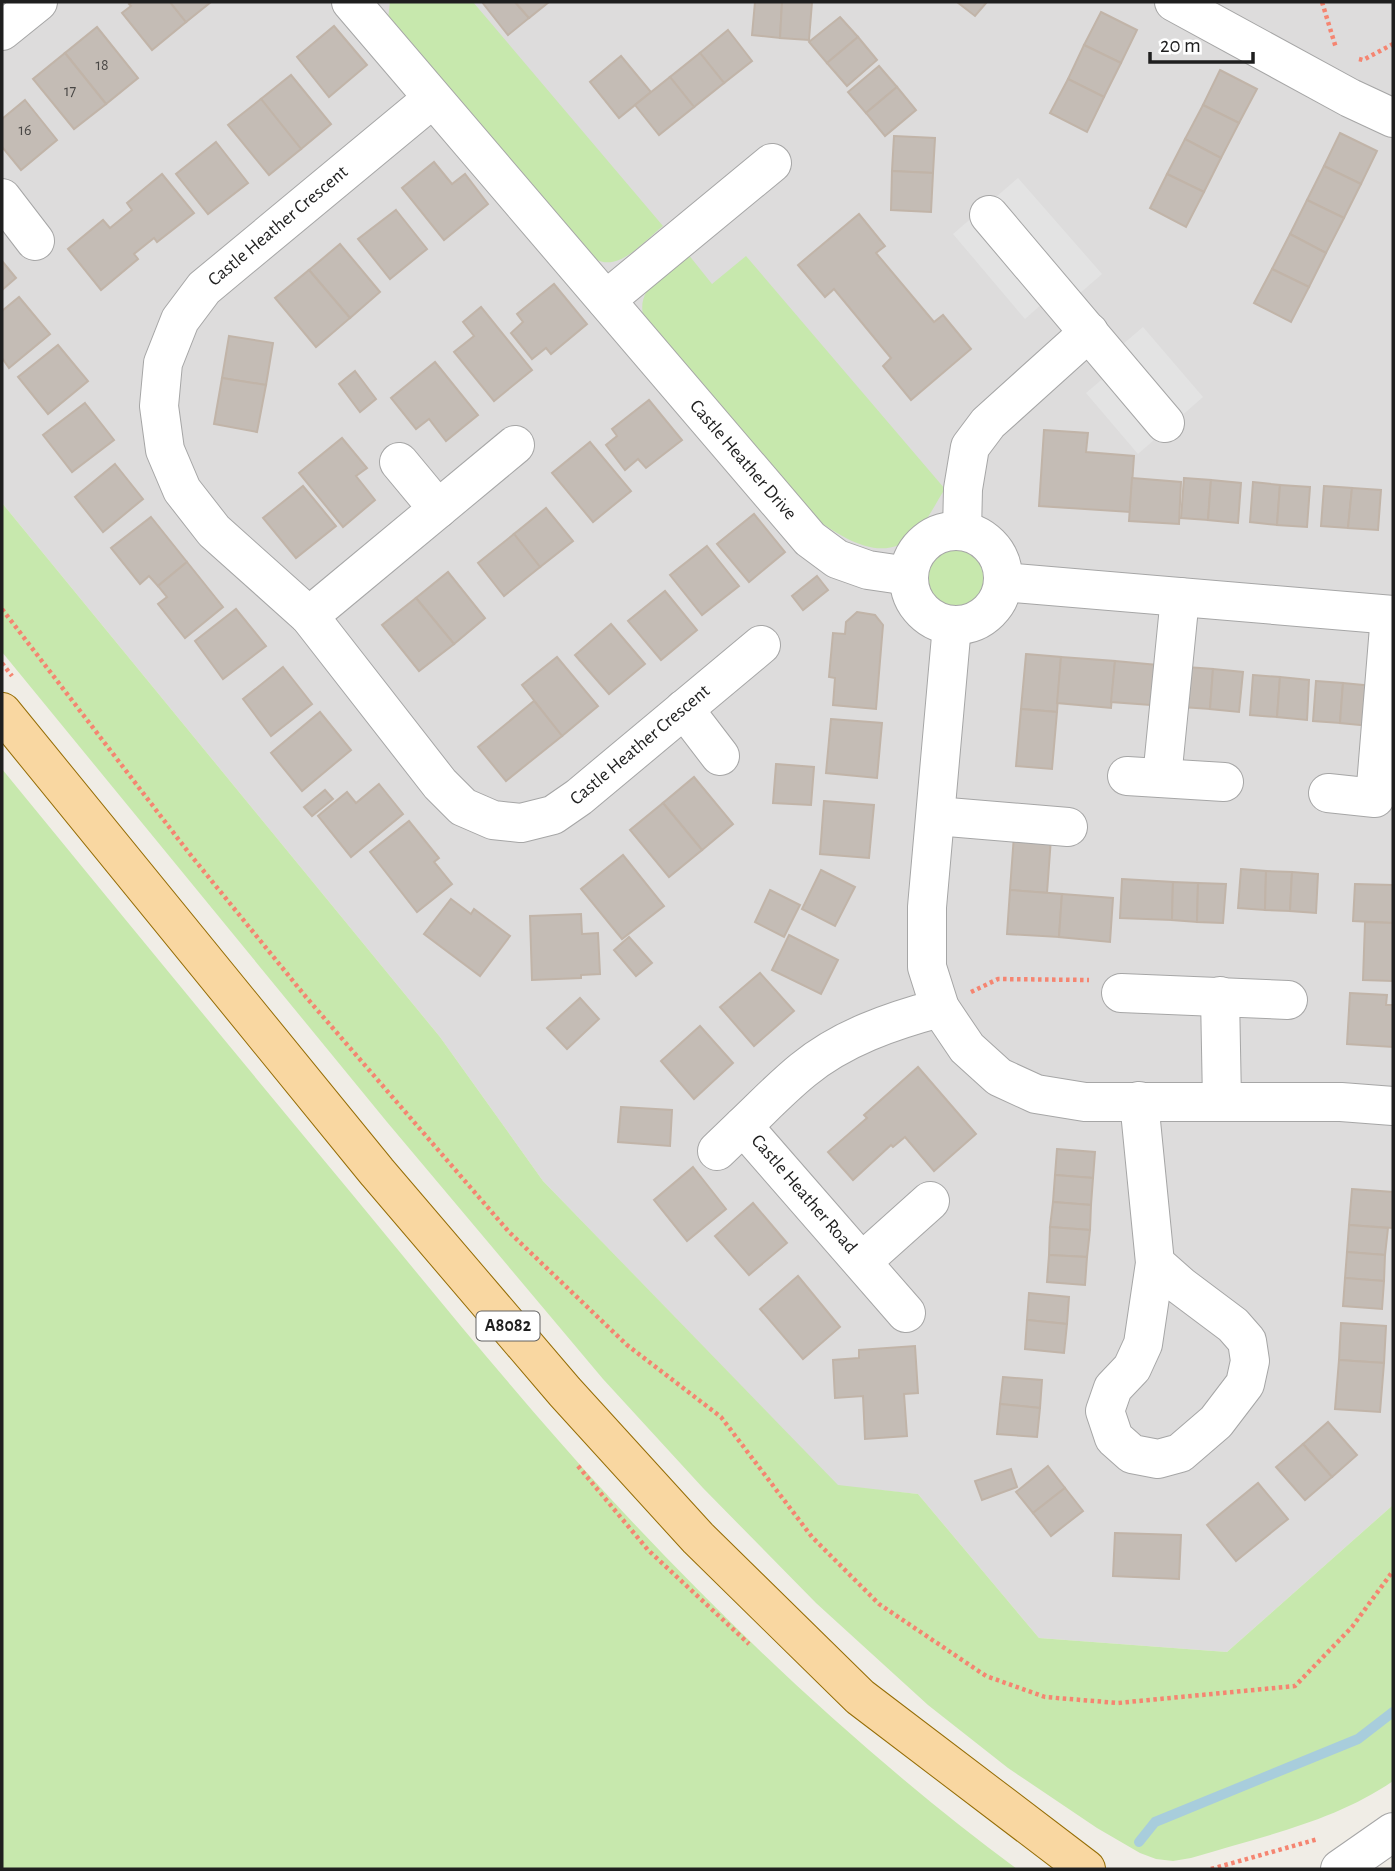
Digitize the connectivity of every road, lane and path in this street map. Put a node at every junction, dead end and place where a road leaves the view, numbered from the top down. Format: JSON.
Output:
{"nodes":[{"id":1,"x":38,"y":2,"type":"edge"},
{"id":2,"x":1174,"y":2,"type":"edge"},
{"id":3,"x":356,"y":4,"type":"edge"},
{"id":4,"x":2,"y":32,"type":"edge"},
{"id":5,"x":1393,"y":44,"type":"edge"},
{"id":6,"x":1351,"y":57,"type":"dead end"},
{"id":7,"x":432,"y":99,"type":"junction"},
{"id":8,"x":1393,"y":118,"type":"edge"},
{"id":9,"x":772,"y":163,"type":"dead end"},
{"id":10,"x":2,"y":198,"type":"edge"},
{"id":11,"x":989,"y":215,"type":"dead end"},
{"id":12,"x":35,"y":241,"type":"dead end"},
{"id":13,"x":606,"y":300,"type":"junction"},
{"id":14,"x":1089,"y":332,"type":"junction"},
{"id":15,"x":1165,"y":423,"type":"dead end"},
{"id":16,"x":515,"y":445,"type":"dead end"},
{"id":17,"x":399,"y":462,"type":"dead end"},
{"id":18,"x":438,"y":509,"type":"junction"},
{"id":19,"x":962,"y":531,"type":"junction"},
{"id":20,"x":909,"y":576,"type":"junction"},
{"id":21,"x":1003,"y":582,"type":"junction"},
{"id":22,"x":1180,"y":597,"type":"junction"},
{"id":23,"x":2,"y":609,"type":"edge"},
{"id":24,"x":1392,"y":615,"type":"edge"},
{"id":25,"x":310,"y":616,"type":"junction"},
{"id":26,"x":952,"y":625,"type":"junction"},
{"id":27,"x":761,"y":645,"type":"dead end"},
{"id":28,"x":2,"y":663,"type":"edge"},
{"id":29,"x":11,"y":699,"type":"edge"},
{"id":30,"x":684,"y":709,"type":"junction"},
{"id":31,"x":720,"y":757,"type":"dead end"},
{"id":32,"x":1224,"y":782,"type":"dead end"},
{"id":33,"x":1328,"y":793,"type":"dead end"},
{"id":34,"x":936,"y":816,"type":"junction"},
{"id":35,"x":1067,"y":827,"type":"dead end"},
{"id":36,"x":1121,"y":993,"type":"joint"},
{"id":37,"x":1220,"y":996,"type":"junction"},
{"id":38,"x":1288,"y":1000,"type":"dead end"},
{"id":39,"x":940,"y":1008,"type":"junction"},
{"id":40,"x":1139,"y":1101,"type":"junction"},
{"id":41,"x":1222,"y":1101,"type":"junction"},
{"id":42,"x":1393,"y":1106,"type":"edge"},
{"id":43,"x":930,"y":1201,"type":"dead end"},
{"id":44,"x":863,"y":1261,"type":"junction"},
{"id":45,"x":1155,"y":1263,"type":"junction"},
{"id":46,"x":906,"y":1313,"type":"dead end"},
{"id":47,"x":1393,"y":1571,"type":"edge"},
{"id":48,"x":1393,"y":1832,"type":"edge"},
{"id":49,"x":1335,"y":1852,"type":"edge"},
{"id":50,"x":1086,"y":1869,"type":"edge"},
{"id":51,"x":1211,"y":1869,"type":"edge"}],
"edges":[{"from":1,"to":4,"type":"street"},
{"from":2,"to":8,"type":"street"},
{"from":3,"to":7,"type":"street","name":"Castle Heather Drive"},
{"from":5,"to":6,"type":"path"},
{"from":7,"to":13,"type":"street","name":"Castle Heather Drive"},
{"from":7,"to":25,"type":"street","name":"Castle Heather Crescent"},
{"from":9,"to":13,"type":"street"},
{"from":10,"to":12,"type":"street"},
{"from":11,"to":14,"type":"street"},
{"from":13,"to":20,"type":"street","name":"Castle Heather Drive"},
{"from":14,"to":15,"type":"street"},
{"from":14,"to":19,"type":"street"},
{"from":16,"to":18,"type":"street"},
{"from":17,"to":18,"type":"street"},
{"from":18,"to":25,"type":"street"},
{"from":19,"to":20,"type":"street"},
{"from":19,"to":21,"type":"street"},
{"from":20,"to":26,"type":"street"},
{"from":21,"to":22,"type":"street"},
{"from":21,"to":26,"type":"street"},
{"from":22,"to":24,"type":"street"},
{"from":22,"to":32,"type":"street"},
{"from":23,"to":47,"type":"path"},
{"from":24,"to":33,"type":"street"},
{"from":25,"to":30,"type":"street","name":"Castle Heather Crescent"},
{"from":26,"to":34,"type":"street"},
{"from":27,"to":30,"type":"street","name":"Castle Heather Crescent"},
{"from":28,"to":29,"type":"path"},
{"from":29,"to":50,"type":"main road","number":"A8082"},
{"from":30,"to":31,"type":"street"},
{"from":34,"to":35,"type":"street"},
{"from":34,"to":39,"type":"street"},
{"from":36,"to":37,"type":"street"},
{"from":36,"to":39,"type":"path"},
{"from":37,"to":38,"type":"street"},
{"from":37,"to":41,"type":"street"},
{"from":39,"to":40,"type":"street"},
{"from":39,"to":44,"type":"street","name":"Castle Heather Road"},
{"from":40,"to":41,"type":"street"},
{"from":40,"to":45,"type":"street"},
{"from":41,"to":42,"type":"street"},
{"from":43,"to":44,"type":"street"},
{"from":44,"to":46,"type":"street","name":"Castle Heather Road"},
{"from":45,"to":45,"type":"street"},
{"from":48,"to":49,"type":"street"},
{"from":49,"to":51,"type":"path"}]}
